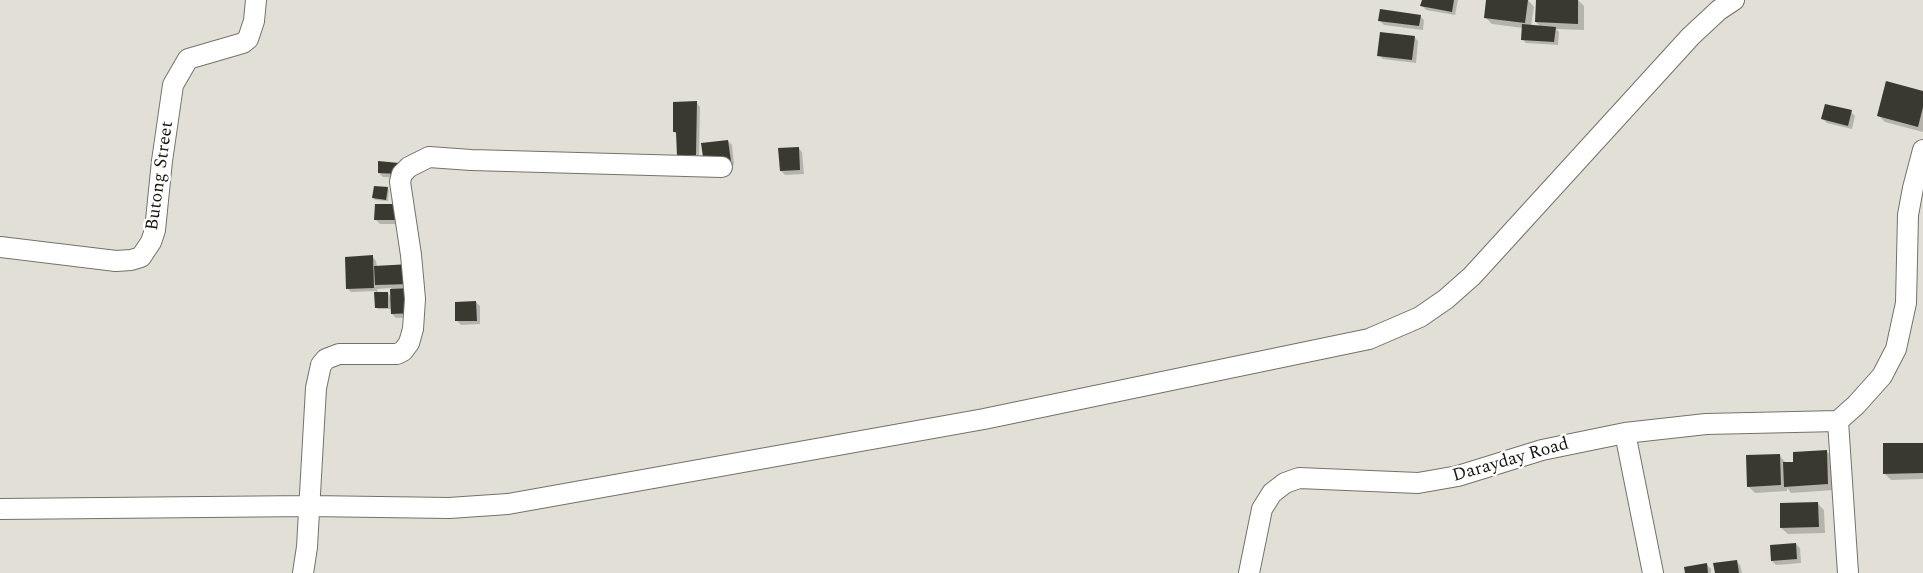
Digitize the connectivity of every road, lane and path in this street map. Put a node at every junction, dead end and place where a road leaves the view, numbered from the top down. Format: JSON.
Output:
{"nodes":[{"id":1,"x":256,"y":0,"type":"edge"},
{"id":2,"x":1734,"y":0,"type":"edge"},
{"id":3,"x":1923,"y":150,"type":"edge"},
{"id":4,"x":722,"y":167,"type":"dead end"},
{"id":5,"x":0,"y":247,"type":"edge"},
{"id":6,"x":1838,"y":421,"type":"junction"},
{"id":7,"x":1625,"y":434,"type":"junction"},
{"id":8,"x":309,"y":506,"type":"junction"},
{"id":9,"x":0,"y":509,"type":"edge"},
{"id":10,"x":303,"y":573,"type":"edge"},
{"id":11,"x":1250,"y":573,"type":"edge"},
{"id":12,"x":1653,"y":573,"type":"edge"},
{"id":13,"x":1848,"y":573,"type":"edge"}],
"edges":[{"from":1,"to":5,"type":"street","name":"Butong Street"},
{"from":2,"to":8,"type":"street"},
{"from":3,"to":6,"type":"street"},
{"from":4,"to":8,"type":"street"},
{"from":6,"to":7,"type":"street","name":"Darayday Road"},
{"from":6,"to":13,"type":"street"},
{"from":7,"to":11,"type":"street","name":"Darayday Road"},
{"from":7,"to":12,"type":"street"},
{"from":8,"to":9,"type":"street"},
{"from":8,"to":10,"type":"street"}]}
